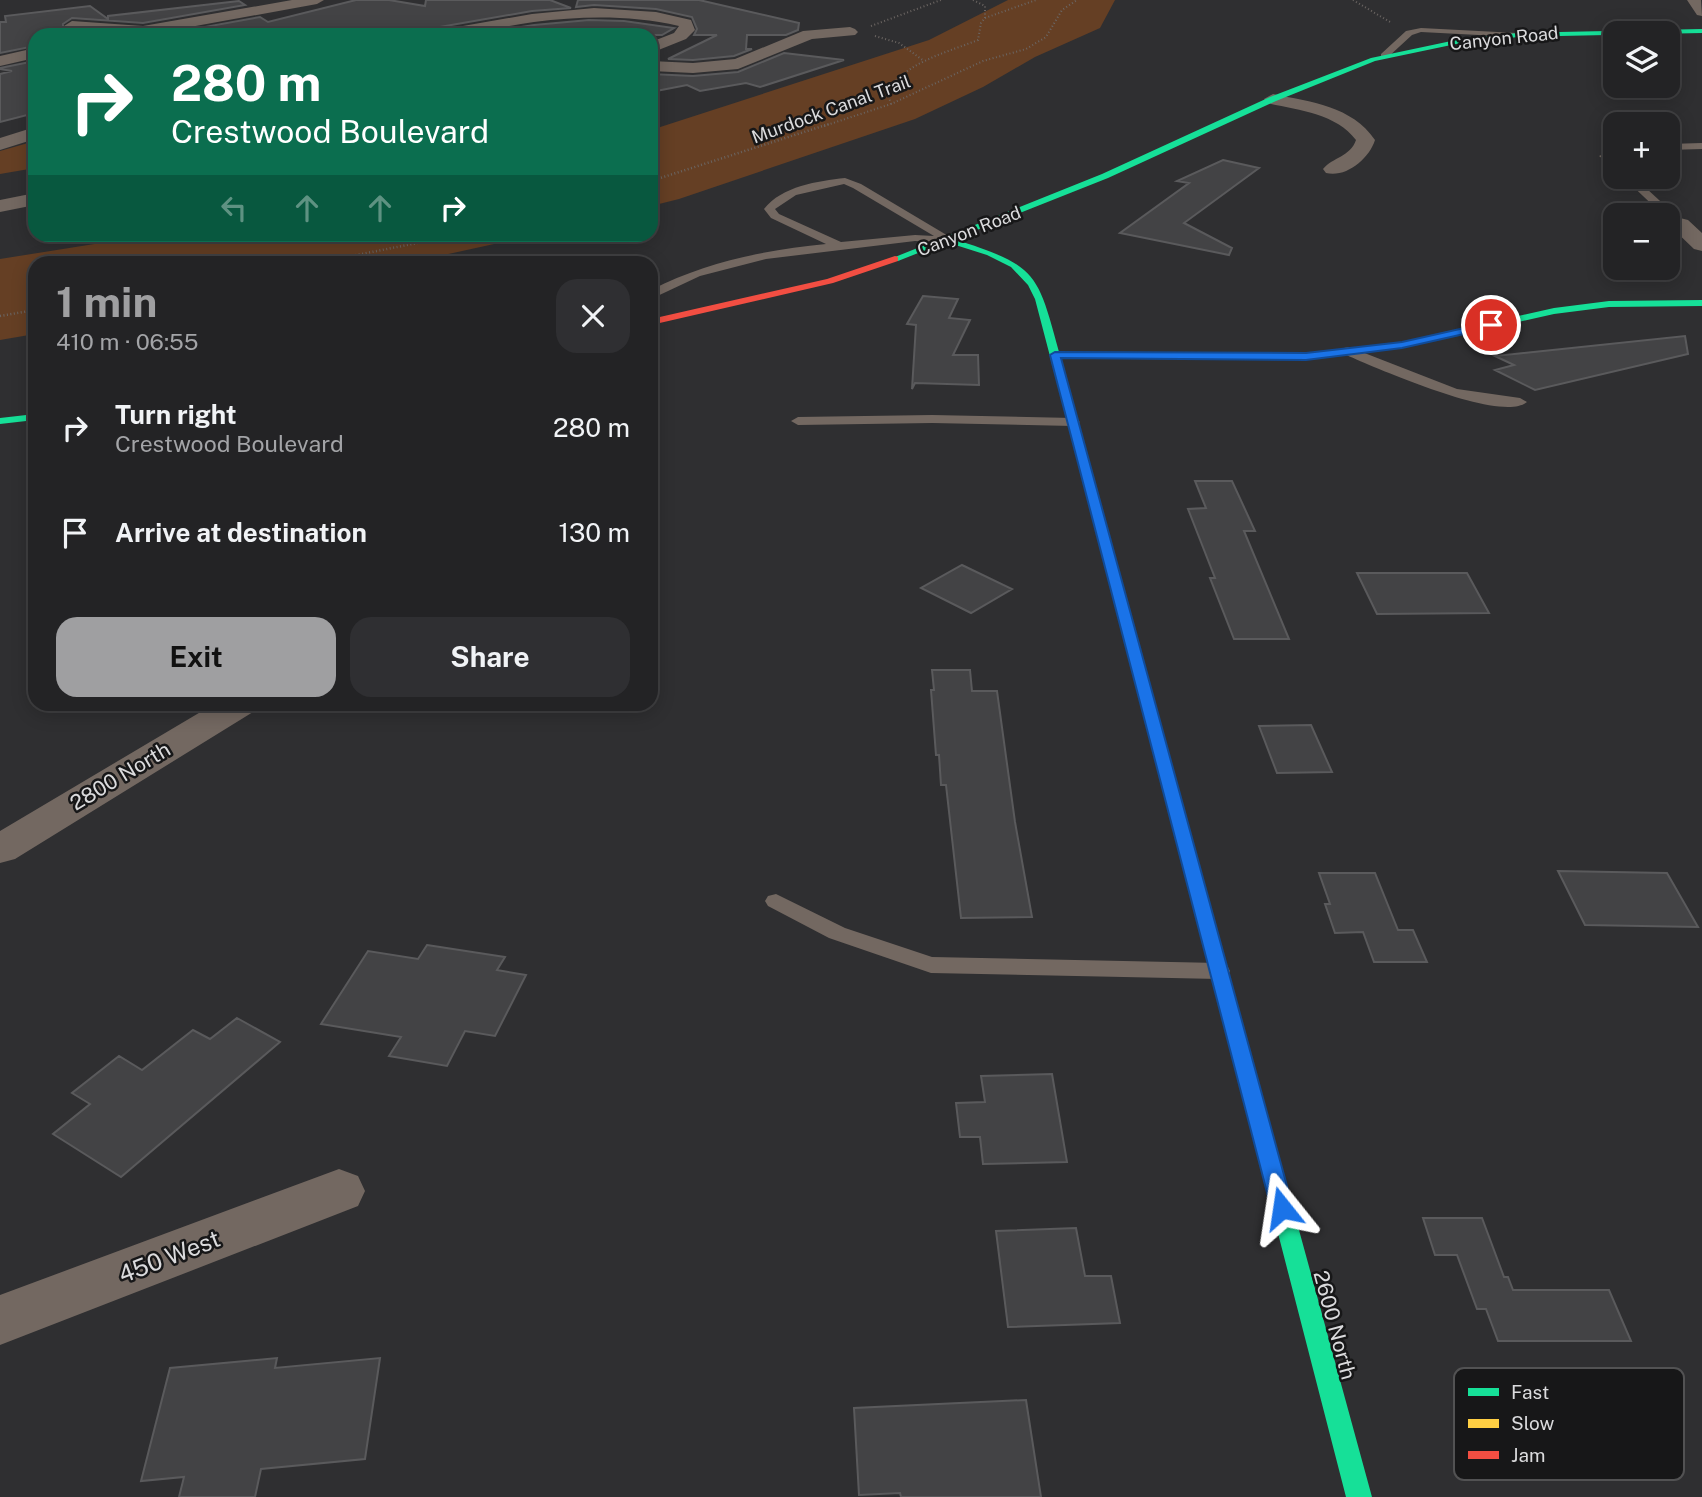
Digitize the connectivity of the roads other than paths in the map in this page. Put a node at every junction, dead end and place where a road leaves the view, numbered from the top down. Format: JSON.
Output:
{"nodes":[{"id":1,"x":317,"y":0,"type":"edge"},
{"id":2,"x":1694,"y":0,"type":"edge"},
{"id":3,"x":1702,"y":12,"type":"edge"},
{"id":4,"x":72,"y":26,"type":"dead end"},
{"id":5,"x":100,"y":28,"type":"edge"},
{"id":6,"x":162,"y":28,"type":"edge"},
{"id":7,"x":474,"y":28,"type":"edge"},
{"id":8,"x":1702,"y":31,"type":"edge"},
{"id":9,"x":850,"y":33,"type":"road end"},
{"id":10,"x":1518,"y":35,"type":"junction"},
{"id":11,"x":658,"y":45,"type":"edge"},
{"id":12,"x":28,"y":55,"type":"edge"},
{"id":13,"x":1384,"y":56,"type":"junction"},
{"id":14,"x":0,"y":61,"type":"edge"},
{"id":15,"x":658,"y":66,"type":"edge"},
{"id":16,"x":1273,"y":99,"type":"junction"},
{"id":17,"x":28,"y":135,"type":"edge"},
{"id":18,"x":0,"y":144,"type":"edge"},
{"id":19,"x":1702,"y":146,"type":"edge"},
{"id":20,"x":1680,"y":147,"type":"edge"},
{"id":21,"x":1333,"y":169,"type":"dead end"},
{"id":22,"x":1641,"y":189,"type":"edge"},
{"id":23,"x":28,"y":200,"type":"edge"},
{"id":24,"x":1656,"y":203,"type":"edge"},
{"id":25,"x":0,"y":206,"type":"edge"},
{"id":26,"x":28,"y":215,"type":"edge"},
{"id":27,"x":0,"y":217,"type":"edge"},
{"id":28,"x":1680,"y":225,"type":"edge"},
{"id":29,"x":949,"y":240,"type":"junction"},
{"id":30,"x":1702,"y":244,"type":"edge"},
{"id":31,"x":839,"y":246,"type":"junction"},
{"id":32,"x":658,"y":291,"type":"edge"},
{"id":33,"x":1702,"y":303,"type":"edge"},
{"id":34,"x":658,"y":320,"type":"edge"},
{"id":35,"x":1349,"y":351,"type":"junction"},
{"id":36,"x":1055,"y":355,"type":"junction"},
{"id":37,"x":1520,"y":402,"type":"dead end"},
{"id":38,"x":28,"y":418,"type":"edge"},
{"id":39,"x":798,"y":421,"type":"dead end"},
{"id":40,"x":0,"y":422,"type":"edge"},
{"id":41,"x":1073,"y":422,"type":"junction"},
{"id":42,"x":228,"y":711,"type":"edge"},
{"id":43,"x":0,"y":849,"type":"edge"},
{"id":44,"x":776,"y":901,"type":"dead end"},
{"id":45,"x":1219,"y":971,"type":"junction"},
{"id":46,"x":339,"y":1192,"type":"dead end"},
{"id":47,"x":0,"y":1320,"type":"edge"},
{"id":48,"x":1359,"y":1497,"type":"edge"}],
"edges":[{"from":1,"to":6,"type":"street"},
{"from":2,"to":3,"type":"street"},
{"from":4,"to":5,"type":"street"},
{"from":7,"to":11,"type":"street"},
{"from":8,"to":10,"type":"street","name":"Canyon Road"},
{"from":9,"to":15,"type":"street"},
{"from":10,"to":13,"type":"street","name":"Canyon Road"},
{"from":10,"to":13,"type":"lane"},
{"from":12,"to":14,"type":"street"},
{"from":13,"to":16,"type":"street","name":"Canyon Road"},
{"from":16,"to":21,"type":"street"},
{"from":16,"to":29,"type":"street","name":"Canyon Road"},
{"from":17,"to":18,"type":"street"},
{"from":19,"to":20,"type":"lane"},
{"from":22,"to":24,"type":"lane"},
{"from":23,"to":25,"type":"street"},
{"from":26,"to":27,"type":"street"},
{"from":28,"to":30,"type":"street"},
{"from":29,"to":31,"type":"lane"},
{"from":29,"to":31,"type":"lane"},
{"from":29,"to":34,"type":"street","name":"Canyon Road"},
{"from":29,"to":36,"type":"street","name":"2600 North"},
{"from":31,"to":32,"type":"lane"},
{"from":33,"to":35,"type":"street"},
{"from":35,"to":36,"type":"street"},
{"from":35,"to":37,"type":"lane"},
{"from":36,"to":41,"type":"street","name":"2600 North"},
{"from":38,"to":40,"type":"street"},
{"from":39,"to":41,"type":"lane"},
{"from":41,"to":45,"type":"street","name":"2600 North"},
{"from":42,"to":43,"type":"street","name":"2800 North"},
{"from":44,"to":45,"type":"lane"},
{"from":45,"to":48,"type":"street","name":"2600 North"},
{"from":46,"to":47,"type":"street","name":"450 West"}]}
